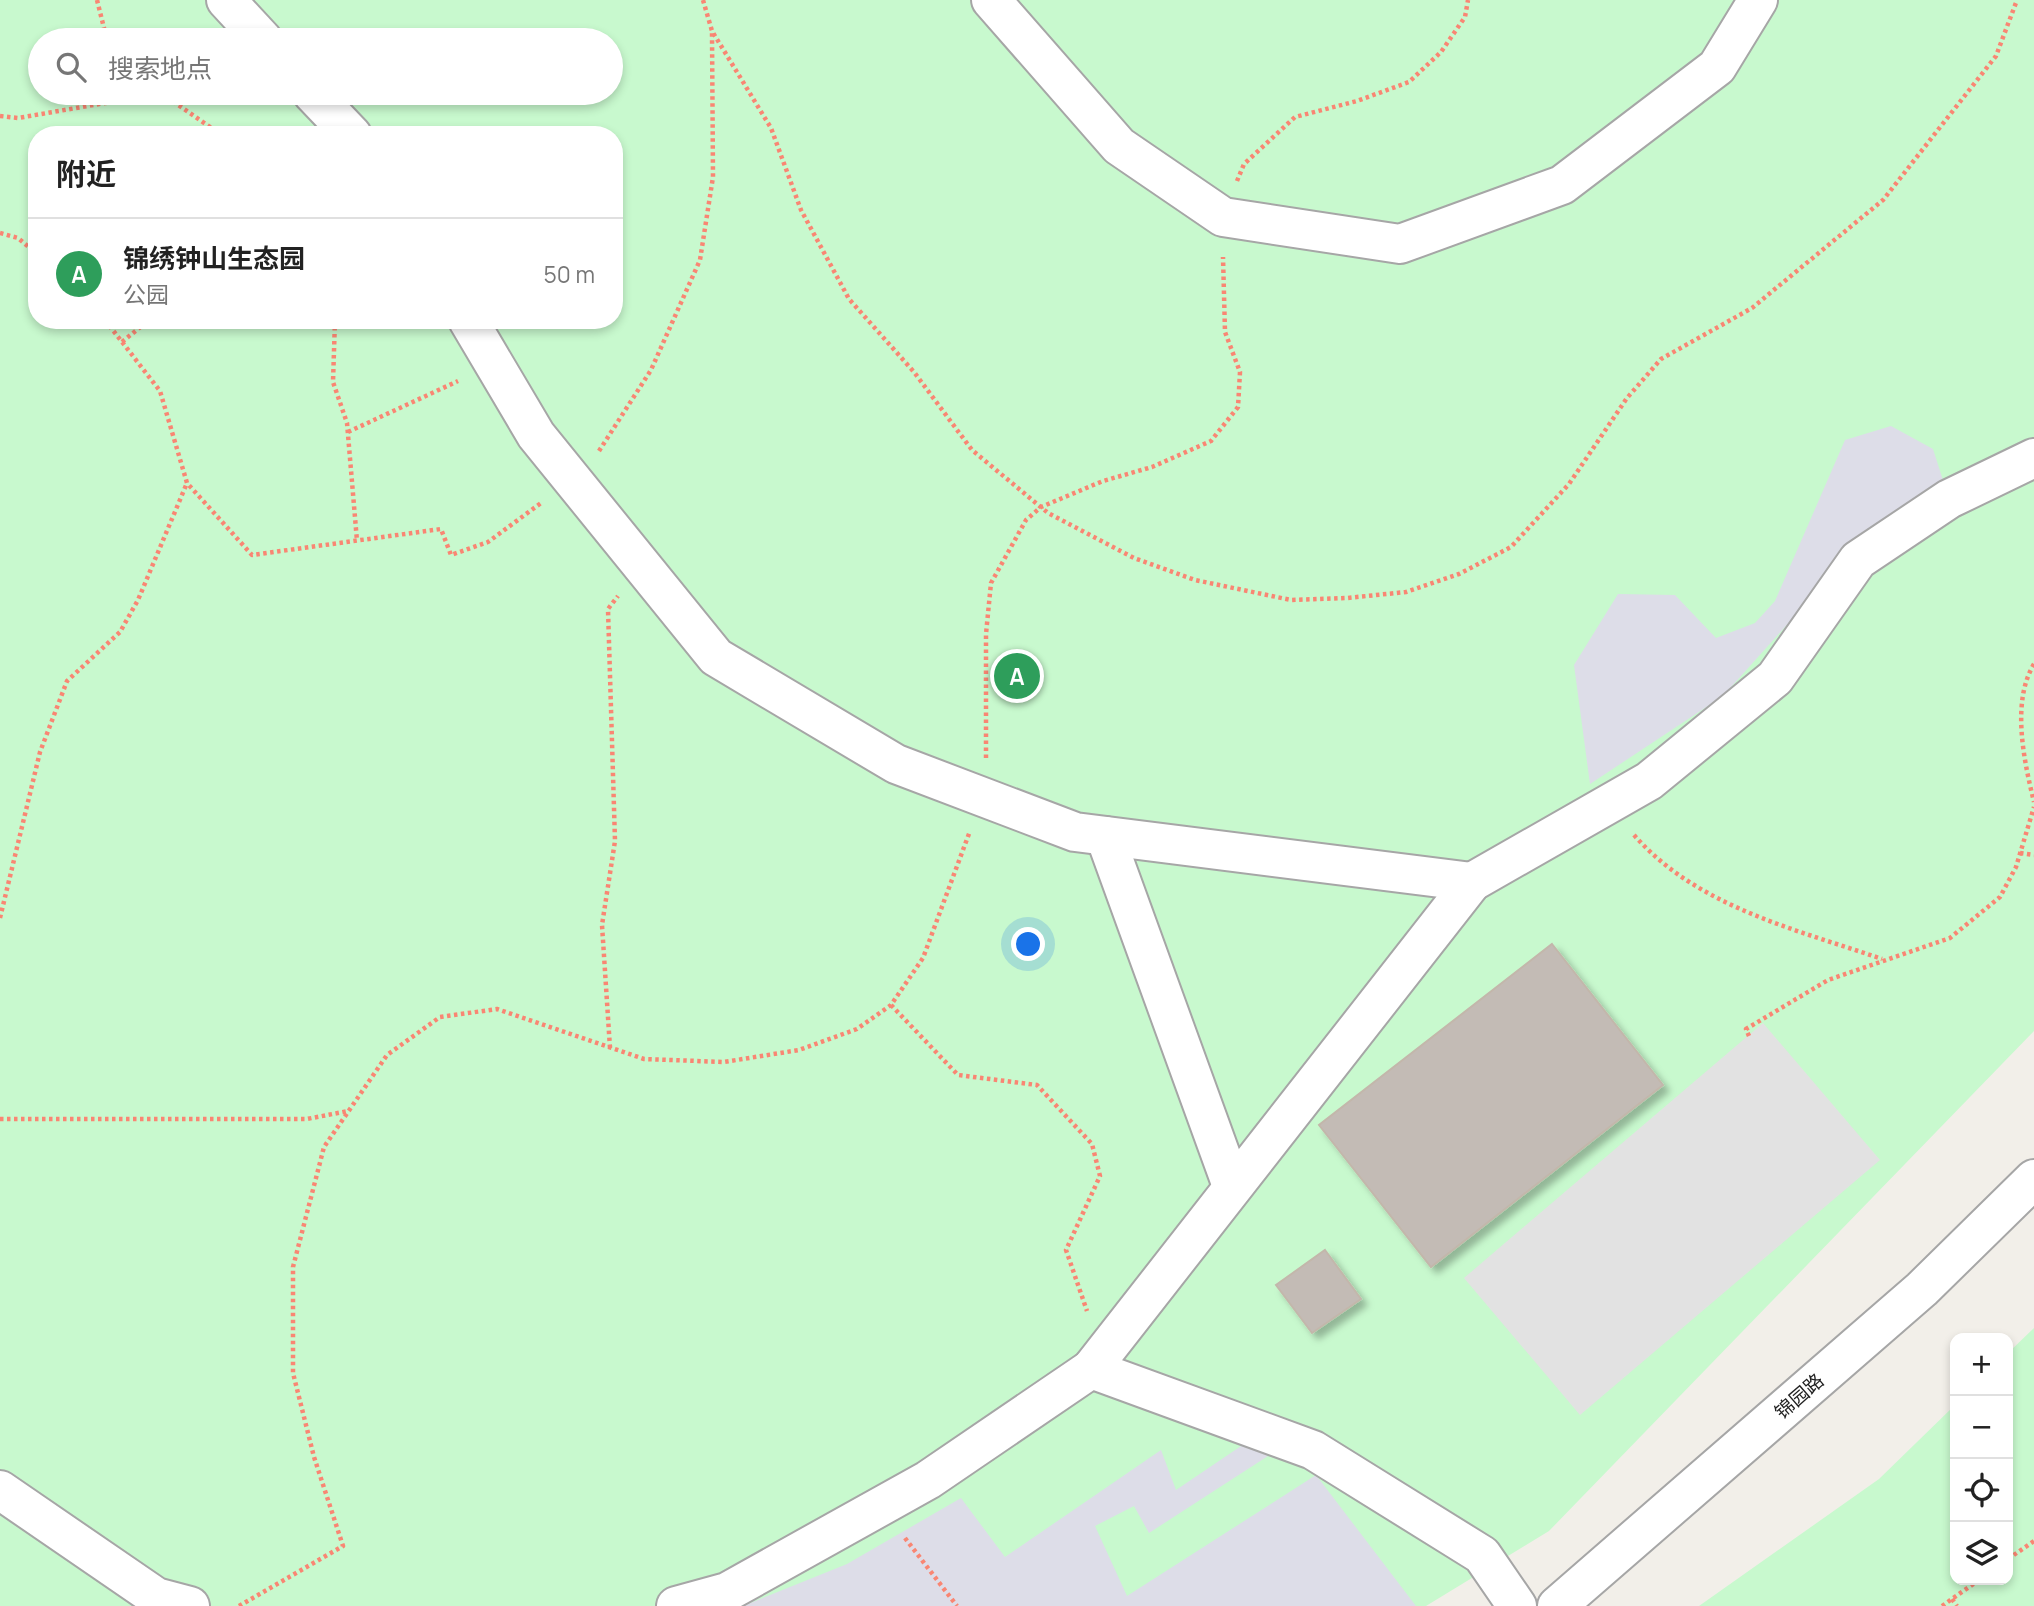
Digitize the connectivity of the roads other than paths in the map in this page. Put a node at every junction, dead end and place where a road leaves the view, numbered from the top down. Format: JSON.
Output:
{"nodes":[{"id":1,"x":226,"y":0,"type":"edge"},
{"id":2,"x":991,"y":0,"type":"edge"},
{"id":3,"x":1758,"y":0,"type":"edge"},
{"id":4,"x":252,"y":28,"type":"edge"},
{"id":5,"x":323,"y":105,"type":"edge"},
{"id":6,"x":343,"y":126,"type":"edge"},
{"id":7,"x":473,"y":329,"type":"edge"},
{"id":8,"x":2034,"y":458,"type":"edge"},
{"id":9,"x":1104,"y":835,"type":"junction"},
{"id":10,"x":1472,"y":881,"type":"junction"},
{"id":11,"x":2034,"y":1178,"type":"edge"},
{"id":12,"x":1232,"y":1186,"type":"junction"},
{"id":13,"x":1097,"y":1362,"type":"junction"},
{"id":14,"x":0,"y":1490,"type":"edge"},
{"id":15,"x":190,"y":1606,"type":"edge"},
{"id":16,"x":676,"y":1606,"type":"edge"},
{"id":17,"x":1517,"y":1606,"type":"edge"},
{"id":18,"x":1557,"y":1606,"type":"edge"}],
"edges":[{"from":1,"to":4,"type":"street"},
{"from":2,"to":3,"type":"street"},
{"from":5,"to":6,"type":"street"},
{"from":7,"to":9,"type":"street"},
{"from":8,"to":10,"type":"street"},
{"from":9,"to":10,"type":"street"},
{"from":9,"to":12,"type":"street"},
{"from":10,"to":12,"type":"street"},
{"from":11,"to":18,"type":"street","name":"锦园路"},
{"from":12,"to":13,"type":"street"},
{"from":13,"to":16,"type":"street"},
{"from":13,"to":17,"type":"street"},
{"from":14,"to":15,"type":"street"}]}
